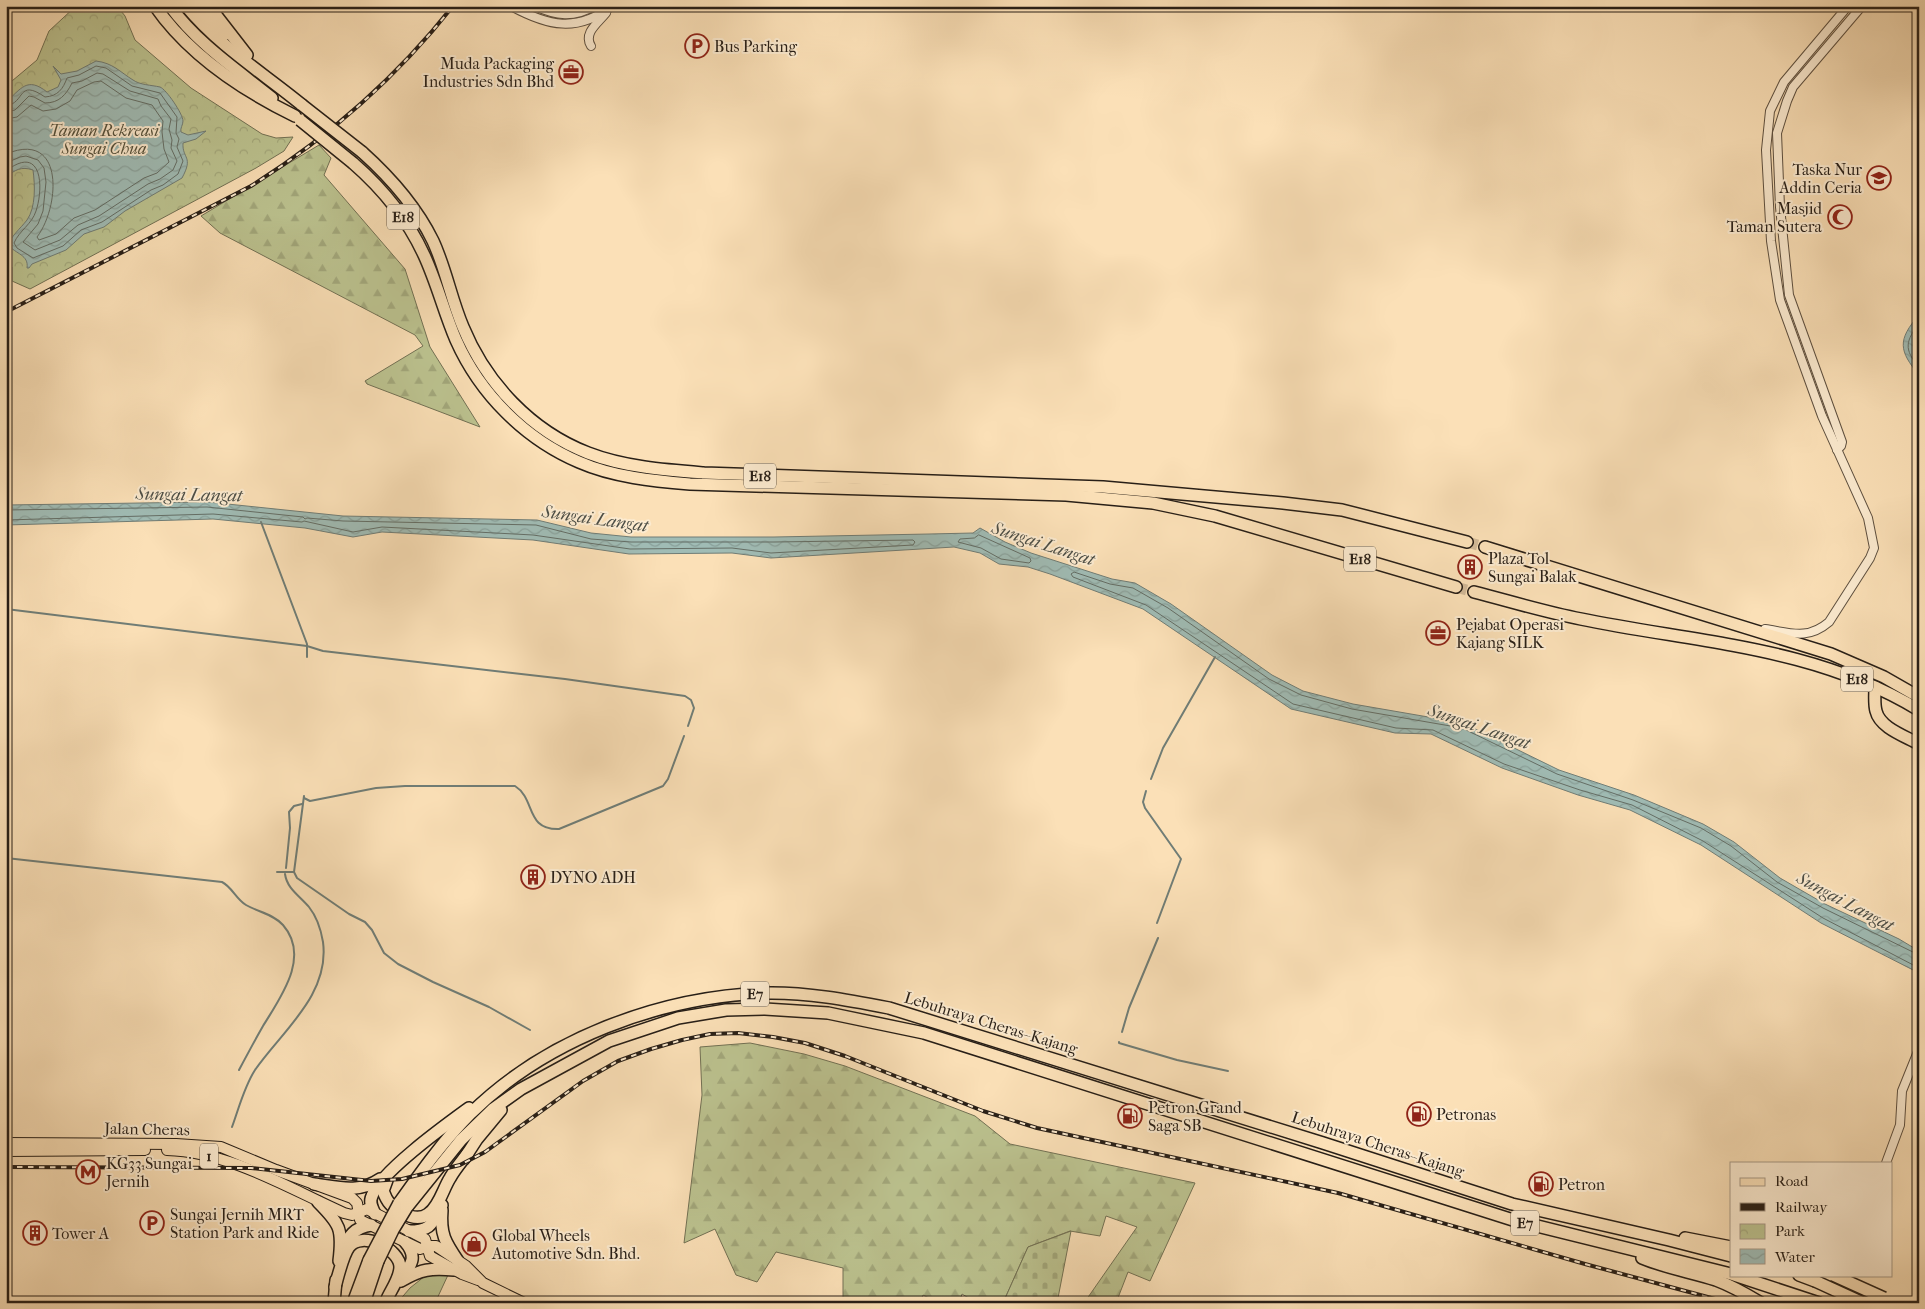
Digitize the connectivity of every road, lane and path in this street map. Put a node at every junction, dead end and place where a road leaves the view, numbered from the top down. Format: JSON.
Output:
{"nodes":[{"id":1,"x":155,"y":6,"type":"edge"},
{"id":2,"x":170,"y":6,"type":"edge"},
{"id":3,"x":186,"y":6,"type":"edge"},
{"id":4,"x":209,"y":6,"type":"edge"},
{"id":5,"x":511,"y":6,"type":"edge"},
{"id":6,"x":536,"y":6,"type":"edge"},
{"id":7,"x":594,"y":6,"type":"edge"},
{"id":8,"x":1848,"y":6,"type":"edge"},
{"id":9,"x":1862,"y":6,"type":"edge"},
{"id":10,"x":610,"y":8,"type":"edge"},
{"id":11,"x":197,"y":11,"type":"edge"},
{"id":12,"x":591,"y":46,"type":"dead end"},
{"id":13,"x":247,"y":54,"type":"junction"},
{"id":14,"x":264,"y":75,"type":"junction"},
{"id":15,"x":298,"y":118,"type":"junction"},
{"id":16,"x":1837,"y":450,"type":"junction"},
{"id":17,"x":1467,"y":542,"type":"tunnel mouth"},
{"id":18,"x":1485,"y":547,"type":"tunnel mouth"},
{"id":19,"x":1456,"y":587,"type":"tunnel mouth"},
{"id":20,"x":1474,"y":592,"type":"tunnel mouth"},
{"id":21,"x":1729,"y":623,"type":"junction"},
{"id":22,"x":1875,"y":687,"type":"junction"},
{"id":23,"x":1904,"y":687,"type":"junction"},
{"id":24,"x":1919,"y":692,"type":"edge"},
{"id":25,"x":1919,"y":697,"type":"edge"},
{"id":26,"x":1919,"y":710,"type":"edge"},
{"id":27,"x":1919,"y":744,"type":"edge"},
{"id":28,"x":1919,"y":1049,"type":"edge"},
{"id":29,"x":507,"y":1082,"type":"junction"},
{"id":30,"x":521,"y":1089,"type":"junction"},
{"id":31,"x":6,"y":1143,"type":"edge"},
{"id":32,"x":420,"y":1146,"type":"junction"},
{"id":33,"x":6,"y":1151,"type":"edge"},
{"id":34,"x":468,"y":1153,"type":"junction"},
{"id":35,"x":1886,"y":1162,"type":"edge"},
{"id":36,"x":391,"y":1171,"type":"junction"},
{"id":37,"x":314,"y":1184,"type":"junction"},
{"id":38,"x":318,"y":1202,"type":"junction"},
{"id":39,"x":443,"y":1203,"type":"junction"},
{"id":40,"x":403,"y":1205,"type":"junction"},
{"id":41,"x":359,"y":1212,"type":"junction"},
{"id":42,"x":373,"y":1219,"type":"junction"},
{"id":43,"x":407,"y":1237,"type":"junction"},
{"id":44,"x":1668,"y":1240,"type":"junction"},
{"id":45,"x":1613,"y":1246,"type":"junction"},
{"id":46,"x":1730,"y":1247,"type":"edge"},
{"id":47,"x":1730,"y":1256,"type":"edge"},
{"id":48,"x":339,"y":1259,"type":"junction"},
{"id":49,"x":373,"y":1261,"type":"junction"},
{"id":50,"x":456,"y":1265,"type":"junction"},
{"id":51,"x":1730,"y":1274,"type":"edge"},
{"id":52,"x":1736,"y":1276,"type":"edge"},
{"id":53,"x":1802,"y":1276,"type":"edge"},
{"id":54,"x":1835,"y":1276,"type":"edge"},
{"id":55,"x":1849,"y":1276,"type":"edge"},
{"id":56,"x":400,"y":1281,"type":"junction"},
{"id":57,"x":335,"y":1287,"type":"junction"},
{"id":58,"x":1888,"y":1300,"type":"edge"},
{"id":59,"x":386,"y":1301,"type":"edge"},
{"id":60,"x":1814,"y":1301,"type":"edge"},
{"id":61,"x":334,"y":1303,"type":"edge"},
{"id":62,"x":353,"y":1303,"type":"edge"},
{"id":63,"x":364,"y":1303,"type":"edge"},
{"id":64,"x":524,"y":1303,"type":"edge"},
{"id":65,"x":1761,"y":1303,"type":"edge"},
{"id":66,"x":1840,"y":1303,"type":"edge"},
{"id":67,"x":1863,"y":1303,"type":"edge"}],
"edges":[{"from":1,"to":15,"type":"highway"},
{"from":2,"to":15,"type":"highway","number":"E18"},
{"from":3,"to":11,"type":"highway","number":"E18"},
{"from":4,"to":13,"type":"highway"},
{"from":5,"to":10,"type":"street"},
{"from":6,"to":7,"type":"street"},
{"from":8,"to":16,"type":"street"},
{"from":9,"to":16,"type":"street"},
{"from":10,"to":12,"type":"street"},
{"from":11,"to":13,"type":"highway"},
{"from":11,"to":14,"type":"highway","number":"E18"},
{"from":13,"to":14,"type":"highway"},
{"from":14,"to":17,"type":"highway","number":"E18","bridge":true},
{"from":15,"to":19,"type":"highway","number":"E18","bridge":true},
{"from":16,"to":21,"type":"street"},
{"from":18,"to":21,"type":"highway","number":"E18"},
{"from":20,"to":22,"type":"highway","number":"E18"},
{"from":21,"to":23,"type":"highway","number":"E18"},
{"from":22,"to":26,"type":"highway","number":"E18"},
{"from":22,"to":27,"type":"highway"},
{"from":23,"to":24,"type":"highway"},
{"from":23,"to":25,"type":"highway","number":"E18"},
{"from":28,"to":35,"type":"street"},
{"from":29,"to":32,"type":"highway"},
{"from":29,"to":40,"type":"highway","name":"Lebuhraya Cheras–Kajang","number":"E7"},
{"from":29,"to":44,"type":"highway","name":"Lebuhraya Cheras–Kajang","number":"E7"},
{"from":30,"to":34,"type":"highway"},
{"from":30,"to":40,"type":"highway","name":"Lebuhraya Cheras–Kajang","number":"E7"},
{"from":30,"to":45,"type":"highway","name":"Lebuhraya Cheras–Kajang","number":"E7"},
{"from":31,"to":37,"type":"main road","name":"Jalan Cheras","number":"1"},
{"from":32,"to":34,"type":"highway"},
{"from":32,"to":36,"type":"highway"},
{"from":33,"to":38,"type":"main road","name":"Jalan Cheras","number":"1"},
{"from":34,"to":39,"type":"highway"},
{"from":36,"to":37,"type":"highway"},
{"from":36,"to":42,"type":"highway"},
{"from":37,"to":41,"type":"main road","name":"Jalan Cheras","number":"1"},
{"from":38,"to":41,"type":"main road","name":"Jalan Cheras","number":"1"},
{"from":38,"to":48,"type":"highway"},
{"from":39,"to":43,"type":"highway"},
{"from":39,"to":50,"type":"highway"},
{"from":40,"to":49,"type":"highway","name":"Lebuhraya Cheras–Kajang","number":"E7","bridge":true},
{"from":41,"to":42,"type":"main road","name":"Jalan Cheras","number":"1"},
{"from":42,"to":43,"type":"main road","name":"Jalan Cheras","number":"1"},
{"from":42,"to":48,"type":"highway"},
{"from":43,"to":50,"type":"main road","name":"Jalan Cheras","number":"1"},
{"from":43,"to":56,"type":"highway"},
{"from":44,"to":46,"type":"highway"},
{"from":44,"to":47,"type":"highway","name":"Lebuhraya Cheras–Kajang","number":"E7"},
{"from":45,"to":51,"type":"highway","name":"Lebuhraya Cheras–Kajang","number":"E7"},
{"from":45,"to":65,"type":"highway"},
{"from":48,"to":57,"type":"highway"},
{"from":49,"to":62,"type":"highway","name":"Lebuhraya Cheras–Kajang","number":"E7"},
{"from":49,"to":63,"type":"highway","name":"Lebuhraya Cheras–Kajang","number":"E7"},
{"from":50,"to":56,"type":"highway"},
{"from":50,"to":64,"type":"main road","name":"Jalan Cheras","number":"1"},
{"from":52,"to":60,"type":"highway","name":"Lebuhraya Cheras–Kajang","number":"E7"},
{"from":53,"to":67,"type":"highway","bridge":true},
{"from":54,"to":58,"type":"highway","bridge":true},
{"from":55,"to":66,"type":"street"},
{"from":56,"to":59,"type":"highway"},
{"from":57,"to":59,"type":"highway"},
{"from":57,"to":61,"type":"highway"}]}
